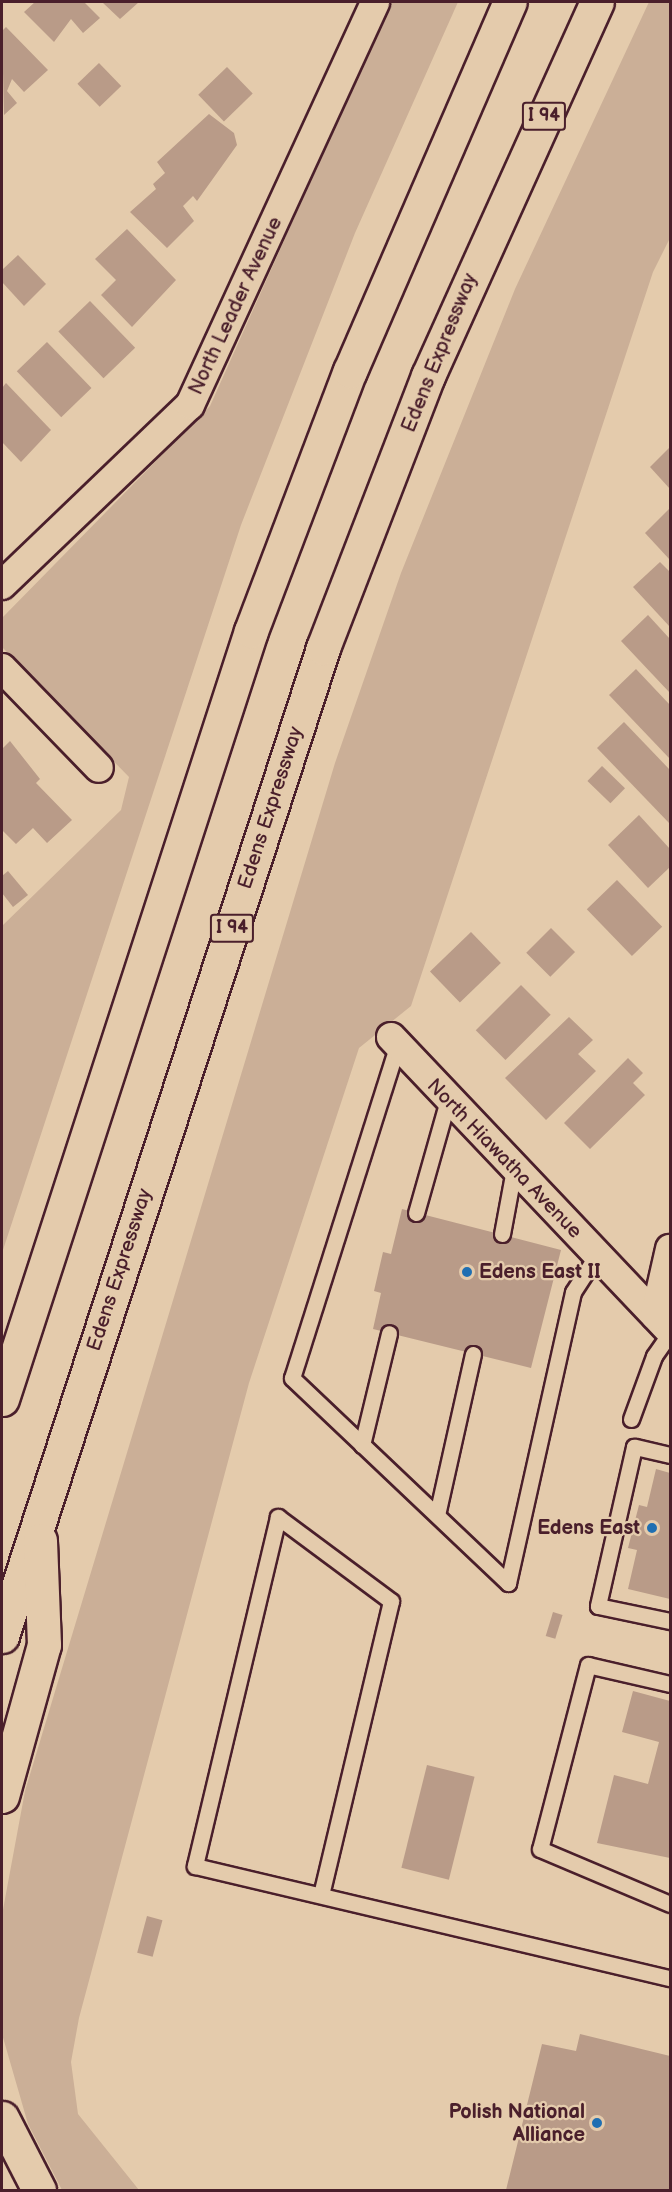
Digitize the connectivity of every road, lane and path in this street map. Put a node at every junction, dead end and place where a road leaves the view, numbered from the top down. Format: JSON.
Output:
{"nodes":[{"id":1,"x":375,"y":2,"type":"edge"},
{"id":2,"x":510,"y":2,"type":"edge"},
{"id":3,"x":597,"y":2,"type":"edge"},
{"id":4,"x":2,"y":585,"type":"edge"},
{"id":5,"x":2,"y":668,"type":"edge"},
{"id":6,"x":99,"y":768,"type":"dead end"},
{"id":7,"x":394,"y":1042,"type":"joint"},
{"id":8,"x":448,"y":1100,"type":"junction"},
{"id":9,"x":514,"y":1169,"type":"junction"},
{"id":10,"x":416,"y":1213,"type":"dead end"},
{"id":11,"x":502,"y":1234,"type":"dead end"},
{"id":12,"x":670,"y":1249,"type":"edge"},
{"id":13,"x":597,"y":1255,"type":"junction"},
{"id":14,"x":665,"y":1326,"type":"edge"},
{"id":15,"x":389,"y":1333,"type":"dead end"},
{"id":16,"x":473,"y":1354,"type":"dead end"},
{"id":17,"x":2,"y":1399,"type":"edge"},
{"id":18,"x":631,"y":1419,"type":"dead end"},
{"id":19,"x":362,"y":1445,"type":"junction"},
{"id":20,"x":670,"y":1455,"type":"edge"},
{"id":21,"x":437,"y":1515,"type":"junction"},
{"id":22,"x":39,"y":1517,"type":"junction"},
{"id":23,"x":670,"y":1622,"type":"edge"},
{"id":24,"x":2,"y":1636,"type":"edge"},
{"id":25,"x":670,"y":1684,"type":"edge"},
{"id":26,"x":2,"y":1796,"type":"edge"},
{"id":27,"x":321,"y":1895,"type":"junction"},
{"id":28,"x":670,"y":1904,"type":"edge"},
{"id":29,"x":670,"y":1978,"type":"edge"},
{"id":30,"x":2,"y":2118,"type":"edge"},
{"id":31,"x":39,"y":2190,"type":"edge"}],
"edges":[{"from":1,"to":4,"type":"street","name":"North Leader Avenue"},
{"from":2,"to":17,"type":"highway"},
{"from":3,"to":22,"type":"highway","name":"Edens Expressway","number":"I 94"},
{"from":5,"to":6,"type":"street"},
{"from":7,"to":8,"type":"street","name":"North Hiawatha Avenue"},
{"from":7,"to":19,"type":"lane"},
{"from":8,"to":9,"type":"street","name":"North Hiawatha Avenue"},
{"from":8,"to":10,"type":"lane"},
{"from":9,"to":11,"type":"lane"},
{"from":9,"to":13,"type":"street","name":"North Hiawatha Avenue"},
{"from":12,"to":14,"type":"street"},
{"from":13,"to":14,"type":"street","name":"North Hiawatha Avenue"},
{"from":13,"to":21,"type":"lane"},
{"from":14,"to":18,"type":"lane"},
{"from":15,"to":19,"type":"lane"},
{"from":16,"to":21,"type":"lane"},
{"from":19,"to":21,"type":"lane"},
{"from":20,"to":23,"type":"lane"},
{"from":22,"to":24,"type":"highway","name":"Edens Expressway","number":"I 94"},
{"from":22,"to":26,"type":"highway"},
{"from":25,"to":28,"type":"lane"},
{"from":27,"to":27,"type":"lane"},
{"from":27,"to":29,"type":"lane"},
{"from":30,"to":31,"type":"highway"}]}
